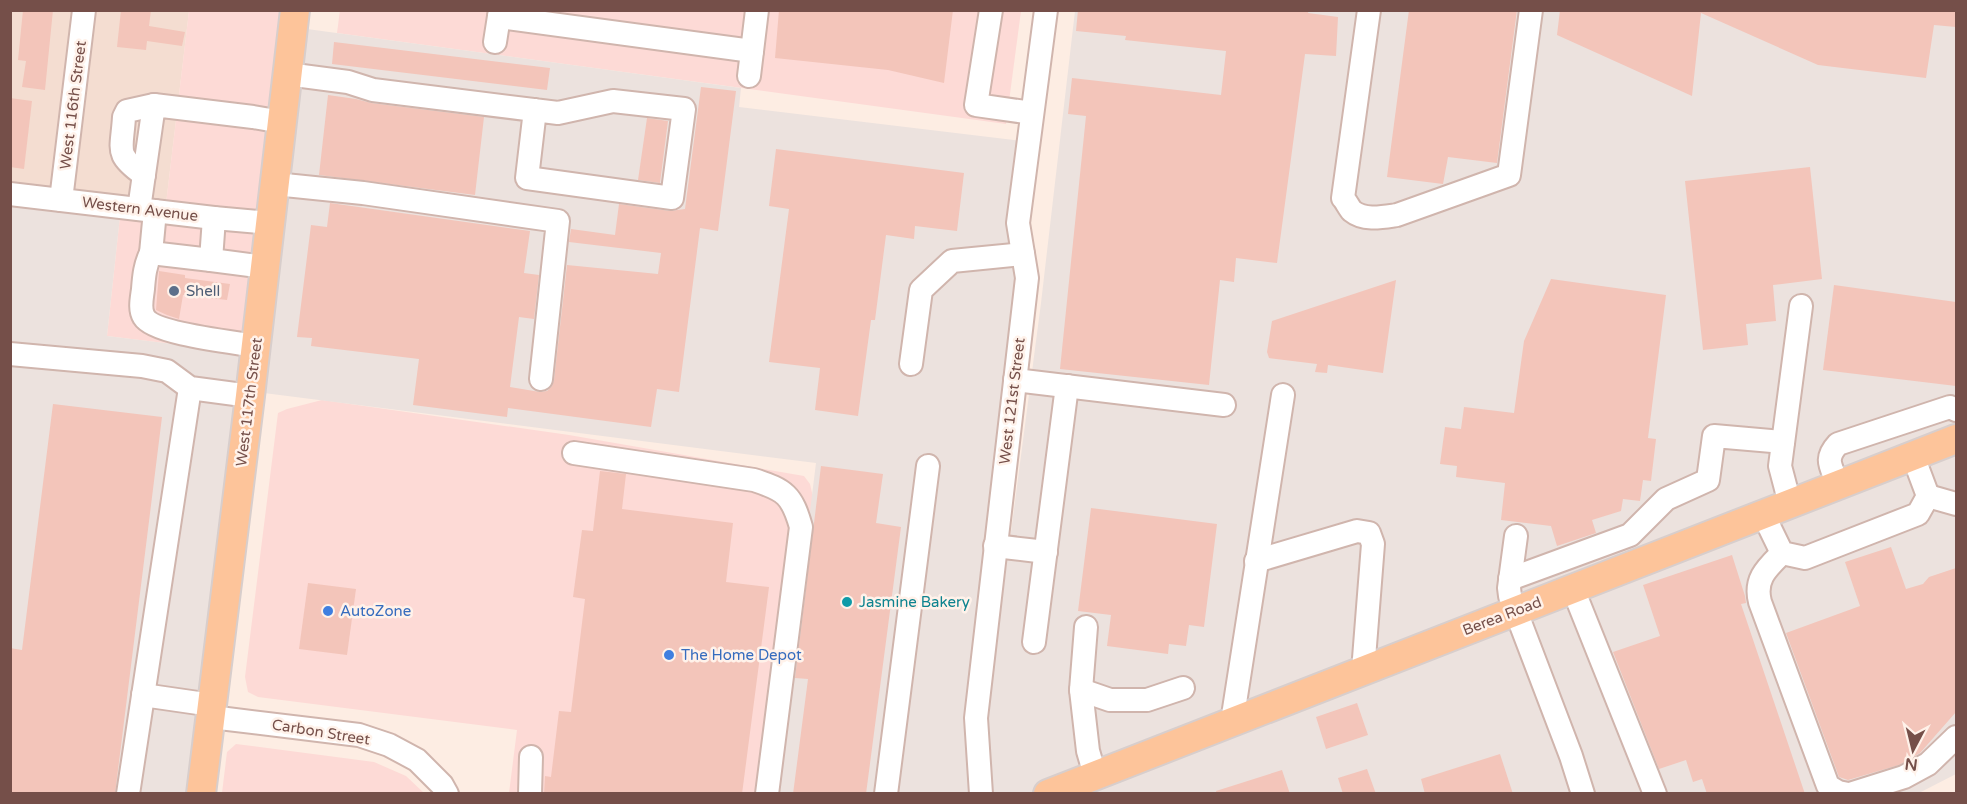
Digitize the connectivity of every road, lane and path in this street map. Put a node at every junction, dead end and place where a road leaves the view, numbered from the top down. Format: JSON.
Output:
{"nodes":[{"id":1,"x":84,"y":10,"type":"edge"},
{"id":2,"x":295,"y":10,"type":"edge"},
{"id":3,"x":757,"y":10,"type":"edge"},
{"id":4,"x":991,"y":10,"type":"edge"},
{"id":5,"x":1046,"y":10,"type":"edge"},
{"id":6,"x":1369,"y":10,"type":"edge"},
{"id":7,"x":1531,"y":10,"type":"edge"},
{"id":8,"x":499,"y":14,"type":"edge"},
{"id":9,"x":495,"y":42,"type":"dead end"},
{"id":10,"x":752,"y":51,"type":"junction"},
{"id":11,"x":287,"y":74,"type":"junction"},
{"id":12,"x":749,"y":76,"type":"dead end"},
{"id":13,"x":535,"y":110,"type":"junction"},
{"id":14,"x":1032,"y":114,"type":"junction"},
{"id":15,"x":282,"y":122,"type":"junction"},
{"id":16,"x":275,"y":184,"type":"junction"},
{"id":17,"x":10,"y":194,"type":"edge"},
{"id":18,"x":62,"y":200,"type":"junction"},
{"id":19,"x":147,"y":210,"type":"junction"},
{"id":20,"x":214,"y":218,"type":"junction"},
{"id":21,"x":270,"y":223,"type":"junction"},
{"id":22,"x":151,"y":253,"type":"junction"},
{"id":23,"x":1023,"y":254,"type":"junction"},
{"id":24,"x":211,"y":260,"type":"junction"},
{"id":25,"x":265,"y":267,"type":"junction"},
{"id":26,"x":1801,"y":306,"type":"dead end"},
{"id":27,"x":256,"y":346,"type":"junction"},
{"id":28,"x":10,"y":354,"type":"edge"},
{"id":29,"x":911,"y":364,"type":"dead end"},
{"id":30,"x":541,"y":379,"type":"dead end"},
{"id":31,"x":1015,"y":380,"type":"junction"},
{"id":32,"x":1067,"y":386,"type":"junction"},
{"id":33,"x":190,"y":388,"type":"junction"},
{"id":34,"x":1283,"y":394,"type":"dead end"},
{"id":35,"x":250,"y":396,"type":"junction"},
{"id":36,"x":1224,"y":405,"type":"dead end"},
{"id":37,"x":1956,"y":410,"type":"edge"},
{"id":38,"x":1956,"y":439,"type":"edge"},
{"id":39,"x":1783,"y":442,"type":"junction"},
{"id":40,"x":574,"y":453,"type":"dead end"},
{"id":41,"x":1913,"y":456,"type":"junction"},
{"id":42,"x":928,"y":466,"type":"dead end"},
{"id":43,"x":1838,"y":485,"type":"junction"},
{"id":44,"x":1928,"y":496,"type":"junction"},
{"id":45,"x":1790,"y":504,"type":"junction"},
{"id":46,"x":1956,"y":504,"type":"edge"},
{"id":47,"x":1763,"y":514,"type":"junction"},
{"id":48,"x":1516,"y":536,"type":"dead end"},
{"id":49,"x":995,"y":546,"type":"junction"},
{"id":50,"x":1046,"y":552,"type":"junction"},
{"id":51,"x":1782,"y":553,"type":"junction"},
{"id":52,"x":1256,"y":561,"type":"junction"},
{"id":53,"x":1510,"y":579,"type":"junction"},
{"id":54,"x":1573,"y":589,"type":"junction"},
{"id":55,"x":1516,"y":611,"type":"junction"},
{"id":56,"x":1086,"y":627,"type":"dead end"},
{"id":57,"x":1034,"y":642,"type":"dead end"},
{"id":58,"x":1363,"y":671,"type":"junction"},
{"id":59,"x":1183,"y":688,"type":"dead end"},
{"id":60,"x":1081,"y":690,"type":"junction"},
{"id":61,"x":143,"y":695,"type":"junction"},
{"id":62,"x":212,"y":711,"type":"junction"},
{"id":63,"x":1232,"y":722,"type":"junction"},
{"id":64,"x":1956,"y":737,"type":"edge"},
{"id":65,"x":531,"y":757,"type":"dead end"},
{"id":66,"x":1095,"y":775,"type":"junction"},
{"id":67,"x":128,"y":794,"type":"edge"},
{"id":68,"x":201,"y":794,"type":"edge"},
{"id":69,"x":447,"y":794,"type":"edge"},
{"id":70,"x":530,"y":794,"type":"edge"},
{"id":71,"x":766,"y":794,"type":"edge"},
{"id":72,"x":886,"y":794,"type":"edge"},
{"id":73,"x":981,"y":794,"type":"edge"},
{"id":74,"x":1048,"y":794,"type":"edge"},
{"id":75,"x":1583,"y":794,"type":"edge"},
{"id":76,"x":1655,"y":794,"type":"edge"},
{"id":77,"x":1849,"y":794,"type":"edge"}],
"edges":[{"from":1,"to":18,"type":"street","name":"West 116th Street"},
{"from":2,"to":11,"type":"main road","name":"West 117th Street"},
{"from":3,"to":10,"type":"street"},
{"from":4,"to":14,"type":"street"},
{"from":5,"to":14,"type":"street","name":"West 121st Street"},
{"from":6,"to":7,"type":"street"},
{"from":8,"to":9,"type":"street"},
{"from":8,"to":10,"type":"street"},
{"from":10,"to":12,"type":"street"},
{"from":11,"to":13,"type":"street"},
{"from":11,"to":15,"type":"main road","name":"West 117th Street"},
{"from":13,"to":13,"type":"street"},
{"from":14,"to":23,"type":"street","name":"West 121st Street"},
{"from":15,"to":16,"type":"main road","name":"West 117th Street"},
{"from":15,"to":19,"type":"street"},
{"from":16,"to":21,"type":"main road","name":"West 117th Street"},
{"from":16,"to":30,"type":"street"},
{"from":17,"to":18,"type":"street","name":"Western Avenue"},
{"from":18,"to":19,"type":"street","name":"Western Avenue"},
{"from":19,"to":20,"type":"street","name":"Western Avenue"},
{"from":19,"to":22,"type":"street"},
{"from":20,"to":21,"type":"street","name":"Western Avenue"},
{"from":20,"to":24,"type":"street"},
{"from":21,"to":25,"type":"main road","name":"West 117th Street"},
{"from":22,"to":24,"type":"street"},
{"from":22,"to":27,"type":"street"},
{"from":23,"to":29,"type":"street"},
{"from":23,"to":31,"type":"street","name":"West 121st Street"},
{"from":24,"to":25,"type":"street"},
{"from":25,"to":27,"type":"main road","name":"West 117th Street"},
{"from":26,"to":39,"type":"street"},
{"from":27,"to":35,"type":"main road","name":"West 117th Street"},
{"from":28,"to":33,"type":"street"},
{"from":31,"to":32,"type":"street"},
{"from":31,"to":49,"type":"street","name":"West 121st Street"},
{"from":32,"to":36,"type":"street"},
{"from":32,"to":50,"type":"street"},
{"from":33,"to":35,"type":"street"},
{"from":33,"to":61,"type":"street"},
{"from":34,"to":52,"type":"street"},
{"from":35,"to":62,"type":"main road","name":"West 117th Street"},
{"from":37,"to":43,"type":"street"},
{"from":38,"to":41,"type":"main road","name":"Berea Road"},
{"from":39,"to":45,"type":"street"},
{"from":39,"to":53,"type":"street"},
{"from":40,"to":71,"type":"street"},
{"from":41,"to":43,"type":"main road","name":"Berea Road"},
{"from":41,"to":44,"type":"street"},
{"from":42,"to":72,"type":"street"},
{"from":43,"to":45,"type":"main road","name":"Berea Road"},
{"from":44,"to":46,"type":"street"},
{"from":44,"to":51,"type":"street"},
{"from":45,"to":47,"type":"main road","name":"Berea Road"},
{"from":47,"to":51,"type":"street"},
{"from":47,"to":54,"type":"main road","name":"Berea Road"},
{"from":48,"to":53,"type":"street"},
{"from":49,"to":50,"type":"street"},
{"from":49,"to":73,"type":"street","name":"West 121st Street"},
{"from":50,"to":57,"type":"street"},
{"from":51,"to":77,"type":"street"},
{"from":52,"to":58,"type":"street"},
{"from":52,"to":63,"type":"street"},
{"from":53,"to":55,"type":"street"},
{"from":54,"to":55,"type":"main road","name":"Berea Road"},
{"from":54,"to":76,"type":"street"},
{"from":55,"to":58,"type":"main road","name":"Berea Road"},
{"from":55,"to":75,"type":"street"},
{"from":56,"to":60,"type":"street"},
{"from":58,"to":63,"type":"main road","name":"Berea Road"},
{"from":59,"to":60,"type":"street"},
{"from":60,"to":66,"type":"street"},
{"from":61,"to":62,"type":"street","name":"Carbon Street"},
{"from":61,"to":67,"type":"street"},
{"from":62,"to":68,"type":"main road","name":"West 117th Street"},
{"from":62,"to":69,"type":"street","name":"Carbon Street"},
{"from":63,"to":66,"type":"main road","name":"Berea Road"},
{"from":64,"to":77,"type":"street"},
{"from":65,"to":70,"type":"street"},
{"from":66,"to":74,"type":"main road","name":"Berea Road"}]}
